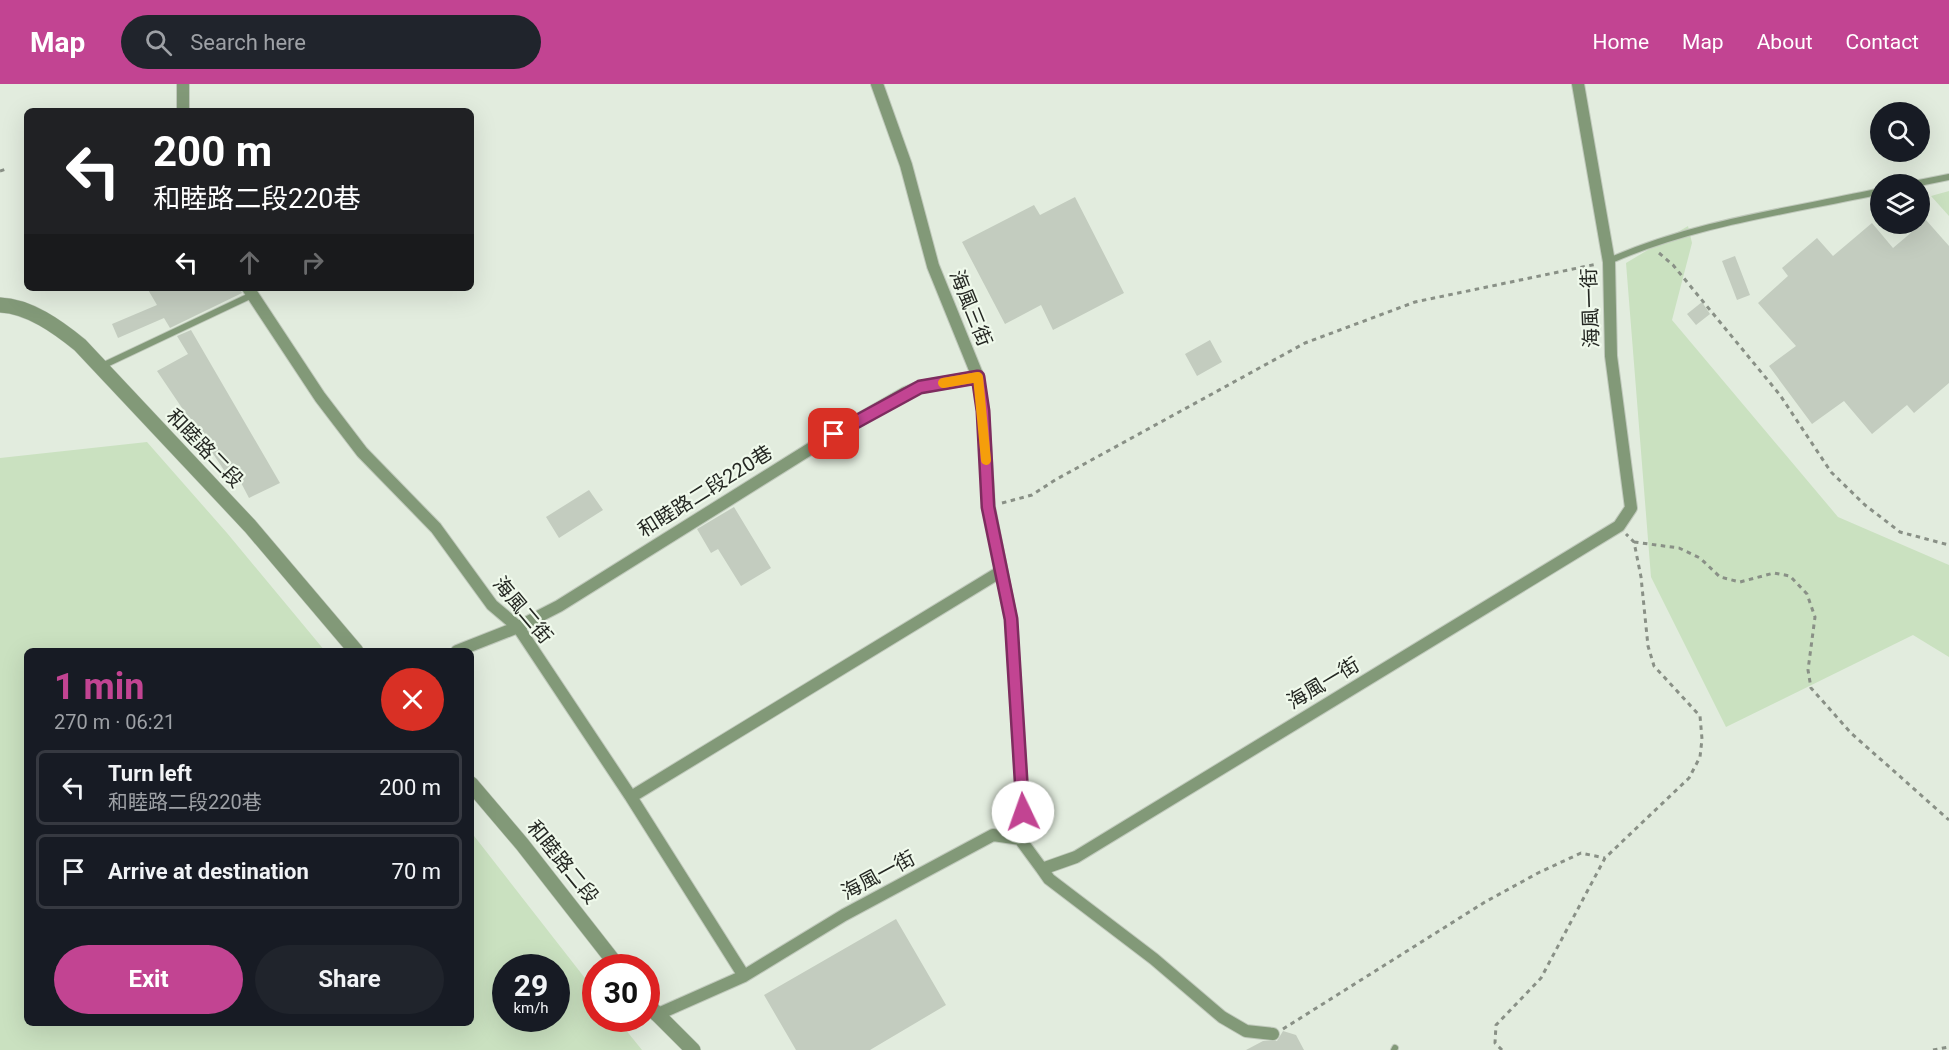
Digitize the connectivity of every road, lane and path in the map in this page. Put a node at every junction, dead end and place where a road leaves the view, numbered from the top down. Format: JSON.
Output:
{"nodes":[{"id":1,"x":183,"y":84,"type":"edge"},
{"id":2,"x":877,"y":84,"type":"edge"},
{"id":3,"x":1578,"y":84,"type":"edge"},
{"id":4,"x":183,"y":108,"type":"edge"},
{"id":5,"x":6,"y":169,"type":"dead end"},
{"id":6,"x":0,"y":171,"type":"edge"},
{"id":7,"x":1949,"y":177,"type":"edge"},
{"id":8,"x":1930,"y":181,"type":"edge"},
{"id":9,"x":1870,"y":194,"type":"edge"},
{"id":10,"x":1648,"y":244,"type":"junction"},
{"id":11,"x":1609,"y":262,"type":"junction"},
{"id":12,"x":250,"y":291,"type":"edge"},
{"id":13,"x":0,"y":305,"type":"edge"},
{"id":14,"x":98,"y":367,"type":"junction"},
{"id":15,"x":978,"y":377,"type":"junction"},
{"id":16,"x":988,"y":507,"type":"junction"},
{"id":17,"x":1619,"y":526,"type":"junction"},
{"id":18,"x":1634,"y":542,"type":"junction"},
{"id":19,"x":1949,"y":545,"type":"edge"},
{"id":20,"x":1000,"y":572,"type":"junction"},
{"id":21,"x":518,"y":627,"type":"junction"},
{"id":22,"x":353,"y":648,"type":"edge"},
{"id":23,"x":465,"y":648,"type":"edge"},
{"id":24,"x":474,"y":788,"type":"edge"},
{"id":25,"x":631,"y":797,"type":"junction"},
{"id":26,"x":1949,"y":820,"type":"edge"},
{"id":27,"x":1020,"y":839,"type":"junction"},
{"id":28,"x":1605,"y":858,"type":"junction"},
{"id":29,"x":1041,"y":869,"type":"junction"},
{"id":30,"x":608,"y":954,"type":"edge"},
{"id":31,"x":744,"y":976,"type":"junction"},
{"id":32,"x":660,"y":1013,"type":"edge"},
{"id":33,"x":660,"y":1019,"type":"edge"},
{"id":34,"x":1273,"y":1034,"type":"joint"},
{"id":35,"x":1949,"y":1047,"type":"edge"},
{"id":36,"x":693,"y":1050,"type":"edge"},
{"id":37,"x":1502,"y":1050,"type":"edge"},
{"id":38,"x":1933,"y":1050,"type":"edge"}],
"edges":[{"from":1,"to":4,"type":"street"},
{"from":2,"to":15,"type":"street","name":"海風三街"},
{"from":3,"to":11,"type":"street","name":"海風一街"},
{"from":5,"to":6,"type":"path"},
{"from":7,"to":8,"type":"lane"},
{"from":9,"to":10,"type":"lane"},
{"from":10,"to":11,"type":"lane"},
{"from":10,"to":19,"type":"path"},
{"from":11,"to":16,"type":"path"},
{"from":11,"to":17,"type":"street","name":"海風一街"},
{"from":12,"to":14,"type":"lane"},
{"from":12,"to":21,"type":"street","name":"海風二街"},
{"from":13,"to":14,"type":"street","name":"和睦路二段"},
{"from":14,"to":22,"type":"street","name":"和睦路二段"},
{"from":15,"to":16,"type":"street","name":"海風三街"},
{"from":15,"to":21,"type":"street","name":"和睦路二段220巷"},
{"from":16,"to":20,"type":"street","name":"海風三街"},
{"from":17,"to":18,"type":"path"},
{"from":17,"to":29,"type":"street","name":"海風一街"},
{"from":18,"to":26,"type":"path"},
{"from":18,"to":28,"type":"path"},
{"from":20,"to":25,"type":"street"},
{"from":20,"to":27,"type":"street","name":"海風三街"},
{"from":21,"to":23,"type":"street","name":"和睦路二段220巷"},
{"from":21,"to":25,"type":"street","name":"海風二街"},
{"from":24,"to":30,"type":"street","name":"和睦路二段"},
{"from":25,"to":31,"type":"street","name":"海風二街"},
{"from":27,"to":29,"type":"street"},
{"from":27,"to":31,"type":"street","name":"海風一街"},
{"from":28,"to":34,"type":"path"},
{"from":28,"to":37,"type":"path"},
{"from":29,"to":34,"type":"street"},
{"from":31,"to":32,"type":"street","name":"海風一街"},
{"from":33,"to":36,"type":"street"},
{"from":35,"to":38,"type":"path"}]}
